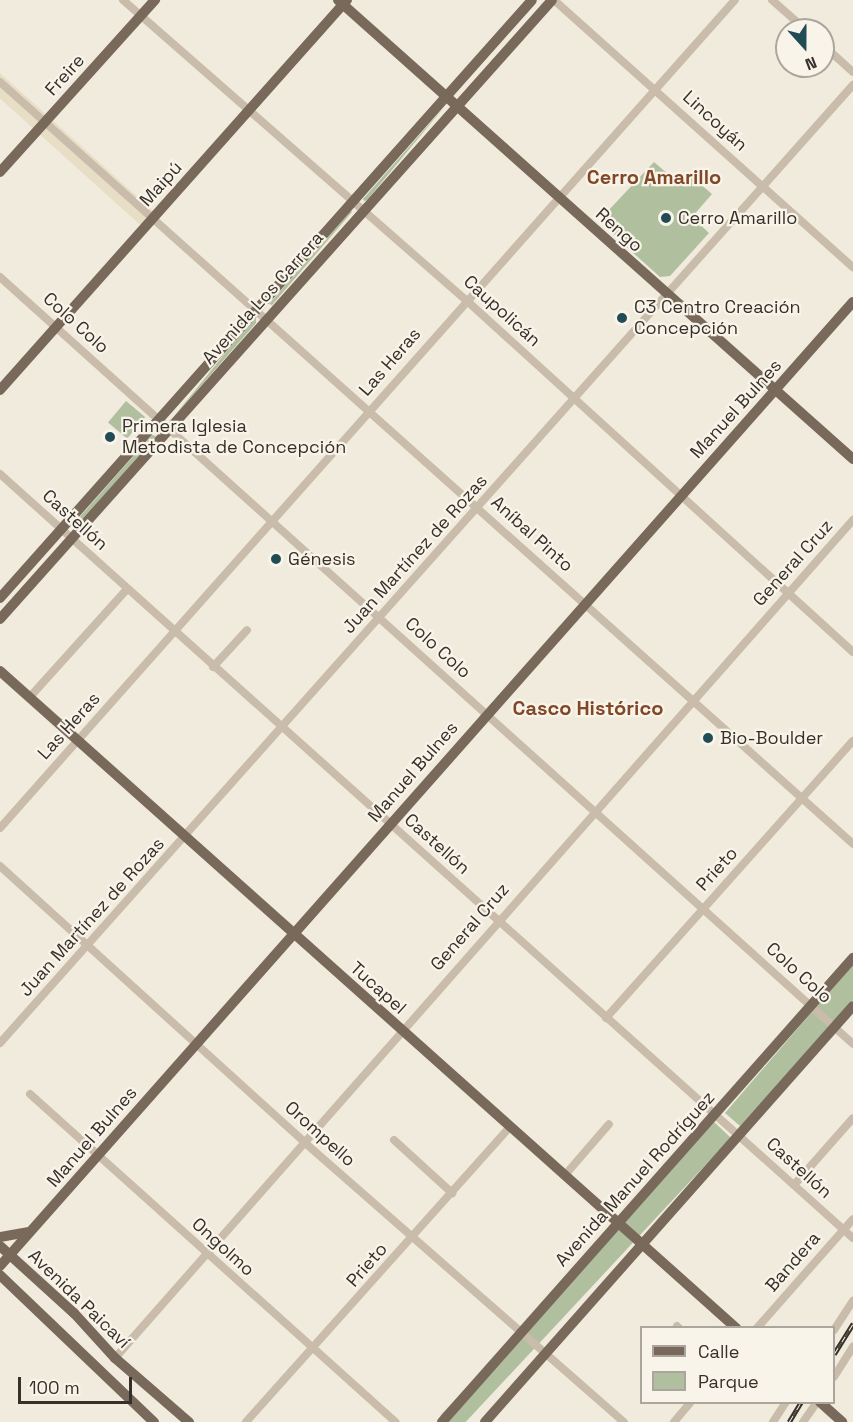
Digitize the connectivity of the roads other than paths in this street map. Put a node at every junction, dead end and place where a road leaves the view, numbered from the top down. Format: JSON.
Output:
{"nodes":[{"id":1,"x":123,"y":0,"type":"edge"},
{"id":2,"x":155,"y":0,"type":"edge"},
{"id":3,"x":532,"y":0,"type":"edge"},
{"id":4,"x":553,"y":0,"type":"edge"},
{"id":5,"x":735,"y":0,"type":"edge"},
{"id":6,"x":772,"y":0,"type":"edge"},
{"id":7,"x":343,"y":1,"type":"edge"},
{"id":8,"x":142,"y":14,"type":"junction"},
{"id":9,"x":792,"y":18,"type":"edge"},
{"id":10,"x":835,"y":56,"type":"edge"},
{"id":11,"x":853,"y":72,"type":"edge"},
{"id":12,"x":0,"y":82,"type":"edge"},
{"id":13,"x":853,"y":85,"type":"edge"},
{"id":14,"x":655,"y":90,"type":"junction"},
{"id":15,"x":446,"y":96,"type":"junction"},
{"id":16,"x":457,"y":106,"type":"junction"},
{"id":17,"x":249,"y":109,"type":"junction"},
{"id":18,"x":45,"y":123,"type":"junction"},
{"id":19,"x":0,"y":172,"type":"edge"},
{"id":20,"x":763,"y":186,"type":"junction"},
{"id":21,"x":558,"y":198,"type":"junction"},
{"id":22,"x":353,"y":200,"type":"junction"},
{"id":23,"x":364,"y":210,"type":"junction"},
{"id":24,"x":152,"y":219,"type":"junction"},
{"id":25,"x":853,"y":267,"type":"edge"},
{"id":26,"x":0,"y":277,"type":"edge"},
{"id":27,"x":667,"y":294,"type":"junction"},
{"id":28,"x":466,"y":300,"type":"junction"},
{"id":29,"x":853,"y":302,"type":"edge"},
{"id":30,"x":254,"y":310,"type":"junction"},
{"id":31,"x":266,"y":321,"type":"junction"},
{"id":32,"x":56,"y":327,"type":"junction"},
{"id":33,"x":0,"y":390,"type":"edge"},
{"id":34,"x":775,"y":390,"type":"junction"},
{"id":35,"x":574,"y":399,"type":"junction"},
{"id":36,"x":368,"y":411,"type":"junction"},
{"id":37,"x":158,"y":419,"type":"junction"},
{"id":38,"x":169,"y":429,"type":"junction"},
{"id":39,"x":853,"y":459,"type":"edge"},
{"id":40,"x":0,"y":474,"type":"edge"},
{"id":41,"x":681,"y":495,"type":"junction"},
{"id":42,"x":477,"y":508,"type":"junction"},
{"id":43,"x":853,"y":520,"type":"edge"},
{"id":44,"x":274,"y":523,"type":"junction"},
{"id":45,"x":61,"y":529,"type":"junction"},
{"id":46,"x":72,"y":539,"type":"junction"},
{"id":47,"x":127,"y":589,"type":"junction"},
{"id":48,"x":788,"y":593,"type":"junction"},
{"id":49,"x":0,"y":598,"type":"edge"},
{"id":50,"x":585,"y":603,"type":"junction"},
{"id":51,"x":380,"y":618,"type":"junction"},
{"id":52,"x":0,"y":619,"type":"edge"},
{"id":53,"x":247,"y":630,"type":"dead end"},
{"id":54,"x":176,"y":633,"type":"junction"},
{"id":55,"x":853,"y":652,"type":"edge"},
{"id":56,"x":213,"y":667,"type":"junction"},
{"id":57,"x":0,"y":671,"type":"edge"},
{"id":58,"x":29,"y":698,"type":"junction"},
{"id":59,"x":693,"y":700,"type":"junction"},
{"id":60,"x":487,"y":713,"type":"junction"},
{"id":61,"x":282,"y":729,"type":"junction"},
{"id":62,"x":853,"y":741,"type":"edge"},
{"id":63,"x":77,"y":742,"type":"junction"},
{"id":64,"x":802,"y":799,"type":"junction"},
{"id":65,"x":596,"y":810,"type":"junction"},
{"id":66,"x":389,"y":824,"type":"junction"},
{"id":67,"x":0,"y":828,"type":"edge"},
{"id":68,"x":184,"y":839,"type":"junction"},
{"id":69,"x":853,"y":844,"type":"edge"},
{"id":70,"x":0,"y":866,"type":"edge"},
{"id":71,"x":704,"y":908,"type":"junction"},
{"id":72,"x":497,"y":921,"type":"junction"},
{"id":73,"x":292,"y":934,"type":"junction"},
{"id":74,"x":88,"y":946,"type":"junction"},
{"id":75,"x":853,"y":958,"type":"edge"},
{"id":76,"x":810,"y":1006,"type":"junction"},
{"id":77,"x":853,"y":1006,"type":"edge"},
{"id":78,"x":606,"y":1018,"type":"junction"},
{"id":79,"x":834,"y":1027,"type":"junction"},
{"id":80,"x":401,"y":1031,"type":"junction"},
{"id":81,"x":0,"y":1043,"type":"edge"},
{"id":82,"x":195,"y":1044,"type":"junction"},
{"id":83,"x":853,"y":1044,"type":"edge"},
{"id":84,"x":30,"y":1094,"type":"dead end"},
{"id":85,"x":714,"y":1115,"type":"junction"},
{"id":86,"x":853,"y":1118,"type":"edge"},
{"id":87,"x":609,"y":1124,"type":"dead end"},
{"id":88,"x":510,"y":1127,"type":"junction"},
{"id":89,"x":738,"y":1136,"type":"junction"},
{"id":90,"x":394,"y":1140,"type":"dead end"},
{"id":91,"x":304,"y":1142,"type":"junction"},
{"id":92,"x":97,"y":1156,"type":"junction"},
{"id":93,"x":565,"y":1176,"type":"junction"},
{"id":94,"x":794,"y":1185,"type":"junction"},
{"id":95,"x":452,"y":1193,"type":"junction"},
{"id":96,"x":853,"y":1219,"type":"edge"},
{"id":97,"x":618,"y":1223,"type":"junction"},
{"id":98,"x":33,"y":1229,"type":"junction"},
{"id":99,"x":844,"y":1230,"type":"junction"},
{"id":100,"x":0,"y":1237,"type":"edge"},
{"id":101,"x":413,"y":1238,"type":"junction"},
{"id":102,"x":853,"y":1238,"type":"edge"},
{"id":103,"x":642,"y":1244,"type":"junction"},
{"id":104,"x":0,"y":1246,"type":"edge"},
{"id":105,"x":206,"y":1254,"type":"junction"},
{"id":106,"x":10,"y":1255,"type":"junction"},
{"id":107,"x":0,"y":1266,"type":"edge"},
{"id":108,"x":0,"y":1275,"type":"edge"},
{"id":109,"x":14,"y":1287,"type":"junction"},
{"id":110,"x":0,"y":1290,"type":"edge"},
{"id":111,"x":853,"y":1301,"type":"edge"},
{"id":112,"x":734,"y":1326,"type":"edge"},
{"id":113,"x":759,"y":1326,"type":"edge"},
{"id":114,"x":835,"y":1328,"type":"edge"},
{"id":115,"x":521,"y":1333,"type":"junction"},
{"id":116,"x":853,"y":1347,"type":"edge"},
{"id":117,"x":314,"y":1350,"type":"junction"},
{"id":118,"x":545,"y":1353,"type":"junction"},
{"id":119,"x":116,"y":1358,"type":"junction"},
{"id":120,"x":835,"y":1375,"type":"edge"},
{"id":121,"x":689,"y":1404,"type":"edge"},
{"id":122,"x":785,"y":1404,"type":"edge"},
{"id":123,"x":816,"y":1404,"type":"edge"},
{"id":124,"x":820,"y":1404,"type":"edge"},
{"id":125,"x":154,"y":1422,"type":"edge"},
{"id":126,"x":189,"y":1422,"type":"edge"},
{"id":127,"x":246,"y":1422,"type":"edge"},
{"id":128,"x":395,"y":1422,"type":"edge"},
{"id":129,"x":442,"y":1422,"type":"edge"},
{"id":130,"x":484,"y":1422,"type":"edge"},
{"id":131,"x":624,"y":1422,"type":"edge"},
{"id":132,"x":674,"y":1422,"type":"edge"},
{"id":133,"x":773,"y":1422,"type":"edge"},
{"id":134,"x":803,"y":1422,"type":"edge"},
{"id":135,"x":842,"y":1422,"type":"edge"}],
"edges":[{"from":1,"to":8,"type":"street","name":"Caupolicán"},
{"from":2,"to":8,"type":"main road","name":"Freire"},
{"from":3,"to":15,"type":"main road","name":"Avenida Los Carrera"},
{"from":4,"to":14,"type":"street","name":"Lincoyán"},
{"from":4,"to":16,"type":"main road","name":"Avenida Los Carrera"},
{"from":5,"to":14,"type":"street","name":"Las Heras"},
{"from":6,"to":9,"type":"street"},
{"from":7,"to":15,"type":"main road","name":"Rengo"},
{"from":7,"to":17,"type":"main road","name":"Maipú"},
{"from":8,"to":17,"type":"street","name":"Caupolicán"},
{"from":8,"to":18,"type":"main road","name":"Freire"},
{"from":10,"to":11,"type":"street"},
{"from":12,"to":18,"type":"street","name":"Aníbal Pinto"},
{"from":13,"to":20,"type":"street","name":"Juan Martínez de Rozas"},
{"from":14,"to":20,"type":"street","name":"Lincoyán"},
{"from":14,"to":21,"type":"street","name":"Las Heras"},
{"from":15,"to":16,"type":"main road","name":"Rengo"},
{"from":15,"to":22,"type":"main road","name":"Avenida Los Carrera"},
{"from":16,"to":21,"type":"main road","name":"Rengo"},
{"from":16,"to":23,"type":"main road","name":"Avenida Los Carrera"},
{"from":17,"to":22,"type":"street","name":"Caupolicán"},
{"from":17,"to":24,"type":"main road","name":"Maipú"},
{"from":18,"to":19,"type":"main road","name":"Freire"},
{"from":18,"to":24,"type":"street","name":"Aníbal Pinto"},
{"from":20,"to":25,"type":"street","name":"Lincoyán"},
{"from":20,"to":27,"type":"street","name":"Juan Martínez de Rozas"},
{"from":21,"to":27,"type":"main road","name":"Rengo"},
{"from":21,"to":28,"type":"street","name":"Las Heras"},
{"from":22,"to":23,"type":"street","name":"Caupolicán"},
{"from":22,"to":30,"type":"main road","name":"Avenida Los Carrera"},
{"from":23,"to":28,"type":"street","name":"Caupolicán"},
{"from":23,"to":31,"type":"main road","name":"Avenida Los Carrera"},
{"from":24,"to":30,"type":"street","name":"Aníbal Pinto"},
{"from":24,"to":32,"type":"main road","name":"Maipú"},
{"from":26,"to":32,"type":"street","name":"Colo Colo"},
{"from":27,"to":34,"type":"main road","name":"Rengo"},
{"from":27,"to":35,"type":"street","name":"Juan Martínez de Rozas"},
{"from":28,"to":35,"type":"street","name":"Caupolicán"},
{"from":28,"to":36,"type":"street","name":"Las Heras"},
{"from":29,"to":34,"type":"main road","name":"Manuel Bulnes"},
{"from":30,"to":31,"type":"street","name":"Aníbal Pinto"},
{"from":30,"to":37,"type":"main road","name":"Avenida Los Carrera"},
{"from":31,"to":36,"type":"street","name":"Aníbal Pinto"},
{"from":31,"to":38,"type":"main road","name":"Avenida Los Carrera"},
{"from":32,"to":33,"type":"main road","name":"Maipú"},
{"from":32,"to":37,"type":"street","name":"Colo Colo"},
{"from":34,"to":39,"type":"main road","name":"Rengo"},
{"from":34,"to":41,"type":"main road","name":"Manuel Bulnes"},
{"from":35,"to":41,"type":"street","name":"Caupolicán"},
{"from":35,"to":42,"type":"street","name":"Juan Martínez de Rozas"},
{"from":36,"to":42,"type":"street","name":"Aníbal Pinto"},
{"from":36,"to":44,"type":"street","name":"Las Heras"},
{"from":37,"to":38,"type":"street","name":"Colo Colo"},
{"from":37,"to":45,"type":"main road","name":"Avenida Los Carrera"},
{"from":38,"to":44,"type":"street","name":"Colo Colo"},
{"from":38,"to":46,"type":"main road","name":"Avenida Los Carrera"},
{"from":40,"to":45,"type":"street","name":"Castellón"},
{"from":41,"to":48,"type":"street","name":"Caupolicán"},
{"from":41,"to":50,"type":"main road","name":"Manuel Bulnes"},
{"from":42,"to":50,"type":"street","name":"Aníbal Pinto"},
{"from":42,"to":51,"type":"street","name":"Juan Martínez de Rozas"},
{"from":43,"to":48,"type":"street","name":"General Cruz"},
{"from":44,"to":51,"type":"street","name":"Colo Colo"},
{"from":44,"to":54,"type":"street","name":"Las Heras"},
{"from":45,"to":46,"type":"street","name":"Castellón"},
{"from":45,"to":49,"type":"main road","name":"Avenida Los Carrera"},
{"from":46,"to":47,"type":"street","name":"Castellón"},
{"from":46,"to":52,"type":"main road","name":"Avenida Los Carrera"},
{"from":47,"to":54,"type":"street","name":"Castellón"},
{"from":47,"to":58,"type":"street"},
{"from":48,"to":55,"type":"street","name":"Caupolicán"},
{"from":48,"to":59,"type":"street","name":"General Cruz"},
{"from":50,"to":59,"type":"street","name":"Aníbal Pinto"},
{"from":50,"to":60,"type":"main road","name":"Manuel Bulnes"},
{"from":51,"to":60,"type":"street","name":"Colo Colo"},
{"from":51,"to":61,"type":"street","name":"Juan Martínez de Rozas"},
{"from":53,"to":56,"type":"street"},
{"from":54,"to":56,"type":"street","name":"Castellón"},
{"from":54,"to":63,"type":"street","name":"Las Heras"},
{"from":56,"to":61,"type":"street","name":"Castellón"},
{"from":57,"to":58,"type":"main road","name":"Tucapel"},
{"from":58,"to":63,"type":"main road","name":"Tucapel"},
{"from":59,"to":64,"type":"street","name":"Aníbal Pinto"},
{"from":59,"to":65,"type":"street","name":"General Cruz"},
{"from":60,"to":65,"type":"street","name":"Colo Colo"},
{"from":60,"to":66,"type":"main road","name":"Manuel Bulnes"},
{"from":61,"to":66,"type":"street","name":"Castellón"},
{"from":61,"to":68,"type":"street","name":"Juan Martínez de Rozas"},
{"from":62,"to":64,"type":"street","name":"Prieto"},
{"from":63,"to":67,"type":"street","name":"Las Heras"},
{"from":63,"to":68,"type":"main road","name":"Tucapel"},
{"from":64,"to":69,"type":"street","name":"Aníbal Pinto"},
{"from":64,"to":71,"type":"street","name":"Prieto"},
{"from":65,"to":71,"type":"street","name":"Colo Colo"},
{"from":65,"to":72,"type":"street","name":"General Cruz"},
{"from":66,"to":72,"type":"street","name":"Castellón"},
{"from":66,"to":73,"type":"main road","name":"Manuel Bulnes"},
{"from":68,"to":73,"type":"main road","name":"Tucapel"},
{"from":68,"to":74,"type":"street","name":"Juan Martínez de Rozas"},
{"from":70,"to":74,"type":"street","name":"Orompello"},
{"from":71,"to":76,"type":"street","name":"Colo Colo"},
{"from":71,"to":78,"type":"street","name":"Prieto"},
{"from":72,"to":78,"type":"street","name":"Castellón"},
{"from":72,"to":80,"type":"street","name":"General Cruz"},
{"from":73,"to":80,"type":"main road","name":"Tucapel"},
{"from":73,"to":82,"type":"main road","name":"Manuel Bulnes"},
{"from":74,"to":81,"type":"street","name":"Juan Martínez de Rozas"},
{"from":74,"to":82,"type":"street","name":"Orompello"},
{"from":75,"to":76,"type":"main road","name":"Avenida Manuel Rodríguez"},
{"from":76,"to":79,"type":"street","name":"Colo Colo"},
{"from":76,"to":85,"type":"main road","name":"Avenida Manuel Rodríguez"},
{"from":77,"to":79,"type":"main road"},
{"from":78,"to":85,"type":"street","name":"Castellón"},
{"from":79,"to":83,"type":"street","name":"Colo Colo"},
{"from":79,"to":89,"type":"main road"},
{"from":80,"to":88,"type":"main road","name":"Tucapel"},
{"from":80,"to":91,"type":"street","name":"General Cruz"},
{"from":82,"to":91,"type":"street","name":"Orompello"},
{"from":82,"to":92,"type":"main road","name":"Manuel Bulnes"},
{"from":84,"to":92,"type":"street","name":"Ongolmo"},
{"from":85,"to":89,"type":"street","name":"Castellón"},
{"from":85,"to":97,"type":"main road","name":"Avenida Manuel Rodríguez"},
{"from":86,"to":94,"type":"street"},
{"from":87,"to":93,"type":"street"},
{"from":88,"to":93,"type":"main road","name":"Tucapel"},
{"from":88,"to":95,"type":"street","name":"Prieto"},
{"from":89,"to":94,"type":"street","name":"Castellón"},
{"from":89,"to":103,"type":"main road"},
{"from":90,"to":95,"type":"street"},
{"from":91,"to":101,"type":"street","name":"Orompello"},
{"from":91,"to":105,"type":"street","name":"General Cruz"},
{"from":92,"to":98,"type":"main road","name":"Manuel Bulnes"},
{"from":92,"to":105,"type":"street","name":"Ongolmo"},
{"from":93,"to":97,"type":"main road","name":"Tucapel"},
{"from":94,"to":99,"type":"street","name":"Castellón"},
{"from":95,"to":101,"type":"street","name":"Prieto"},
{"from":96,"to":99,"type":"street","name":"Bandera"},
{"from":97,"to":103,"type":"main road","name":"Tucapel"},
{"from":97,"to":115,"type":"main road","name":"Avenida Manuel Rodríguez"},
{"from":98,"to":100,"type":"main road"},
{"from":98,"to":106,"type":"main road","name":"Manuel Bulnes"},
{"from":99,"to":102,"type":"street","name":"Castellón"},
{"from":99,"to":113,"type":"street","name":"Bandera"},
{"from":101,"to":115,"type":"street","name":"Orompello"},
{"from":101,"to":117,"type":"street","name":"Prieto"},
{"from":103,"to":112,"type":"main road","name":"Tucapel"},
{"from":103,"to":118,"type":"main road"},
{"from":104,"to":106,"type":"main road","name":"Avenida Paicaví"},
{"from":105,"to":117,"type":"street","name":"Ongolmo"},
{"from":105,"to":119,"type":"street","name":"General Cruz"},
{"from":106,"to":107,"type":"main road","name":"Manuel Bulnes"},
{"from":106,"to":119,"type":"main road","name":"Avenida Paicaví"},
{"from":108,"to":109,"type":"main road","name":"Avenida Paicaví"},
{"from":109,"to":110,"type":"main road"},
{"from":109,"to":125,"type":"main road","name":"Avenida Paicaví"},
{"from":111,"to":114,"type":"street"},
{"from":115,"to":118,"type":"street","name":"Orompello"},
{"from":115,"to":129,"type":"main road","name":"Avenida Manuel Rodríguez"},
{"from":116,"to":120,"type":"street"},
{"from":117,"to":127,"type":"street","name":"Prieto"},
{"from":117,"to":128,"type":"street","name":"Ongolmo"},
{"from":118,"to":130,"type":"main road"},
{"from":118,"to":131,"type":"street","name":"Orompello"},
{"from":119,"to":126,"type":"main road","name":"Avenida Paicaví"},
{"from":121,"to":132,"type":"street"},
{"from":122,"to":133,"type":"street"},
{"from":123,"to":134,"type":"street"},
{"from":124,"to":135,"type":"main road"}]}
